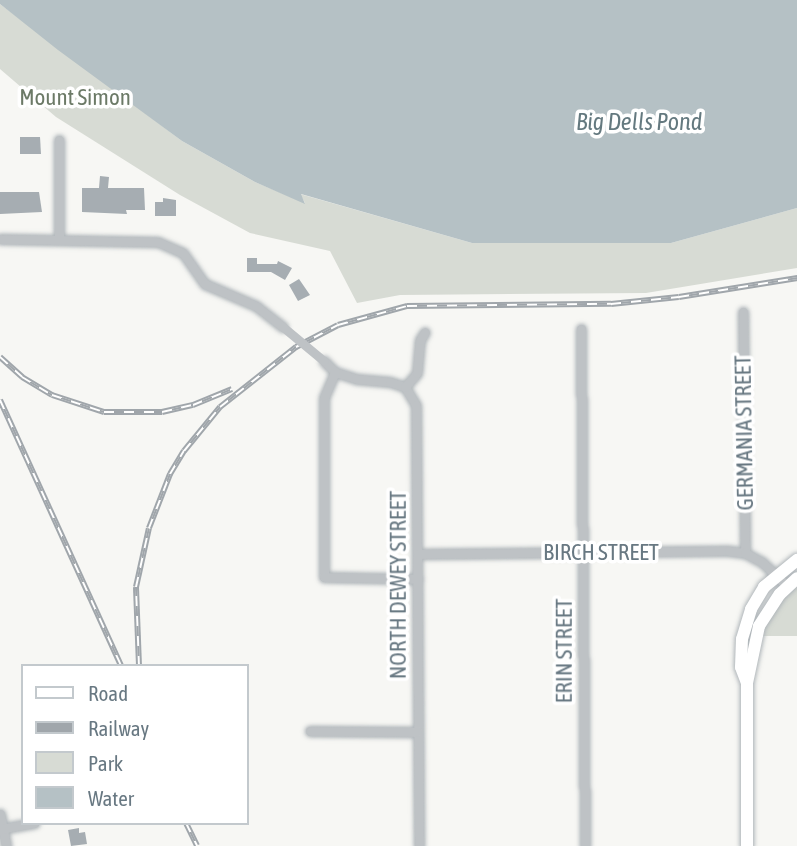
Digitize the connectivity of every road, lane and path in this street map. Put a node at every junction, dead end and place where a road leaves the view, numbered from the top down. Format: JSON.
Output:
{"nodes":[{"id":1,"x":59,"y":141,"type":"dead end"},
{"id":2,"x":0,"y":239,"type":"edge"},
{"id":3,"x":59,"y":240,"type":"junction"},
{"id":4,"x":743,"y":312,"type":"dead end"},
{"id":5,"x":581,"y":329,"type":"dead end"},
{"id":6,"x":425,"y":332,"type":"dead end"},
{"id":7,"x":335,"y":372,"type":"junction"},
{"id":8,"x":405,"y":387,"type":"junction"},
{"id":9,"x":582,"y":552,"type":"junction"},
{"id":10,"x":745,"y":553,"type":"junction"},
{"id":11,"x":418,"y":554,"type":"junction"},
{"id":12,"x":797,"y":560,"type":"edge"},
{"id":13,"x":776,"y":575,"type":"junction"},
{"id":14,"x":418,"y":579,"type":"junction"},
{"id":15,"x":792,"y":582,"type":"edge"},
{"id":16,"x":747,"y":683,"type":"junction"},
{"id":17,"x":310,"y":731,"type":"dead end"},
{"id":18,"x":417,"y":732,"type":"junction"},
{"id":19,"x":0,"y":814,"type":"edge"},
{"id":20,"x":23,"y":825,"type":"edge"},
{"id":21,"x":1,"y":829,"type":"edge"},
{"id":22,"x":6,"y":846,"type":"edge"},
{"id":23,"x":419,"y":846,"type":"edge"},
{"id":24,"x":585,"y":846,"type":"edge"},
{"id":25,"x":747,"y":846,"type":"edge"}],
"edges":[{"from":1,"to":3,"type":"street"},
{"from":2,"to":3,"type":"street"},
{"from":3,"to":7,"type":"street","bridge":true},
{"from":4,"to":10,"type":"street","name":"GERMANIA STREET"},
{"from":5,"to":9,"type":"street","name":"ERIN STREET"},
{"from":6,"to":8,"type":"street"},
{"from":7,"to":8,"type":"street"},
{"from":7,"to":14,"type":"street"},
{"from":8,"to":11,"type":"street","name":"NORTH DEWEY STREET"},
{"from":9,"to":10,"type":"street","name":"BIRCH STREET"},
{"from":9,"to":11,"type":"street","name":"BIRCH STREET"},
{"from":9,"to":24,"type":"street","name":"ERIN STREET"},
{"from":10,"to":13,"type":"street"},
{"from":11,"to":14,"type":"street","name":"NORTH DEWEY STREET"},
{"from":12,"to":13,"type":"main road"},
{"from":13,"to":15,"type":"street"},
{"from":13,"to":16,"type":"main road"},
{"from":14,"to":18,"type":"street","name":"NORTH DEWEY STREET"},
{"from":15,"to":16,"type":"main road"},
{"from":16,"to":25,"type":"main road"},
{"from":17,"to":18,"type":"street"},
{"from":18,"to":23,"type":"street","name":"NORTH DEWEY STREET"},
{"from":19,"to":21,"type":"street"},
{"from":20,"to":21,"type":"street"},
{"from":21,"to":22,"type":"street"}]}
